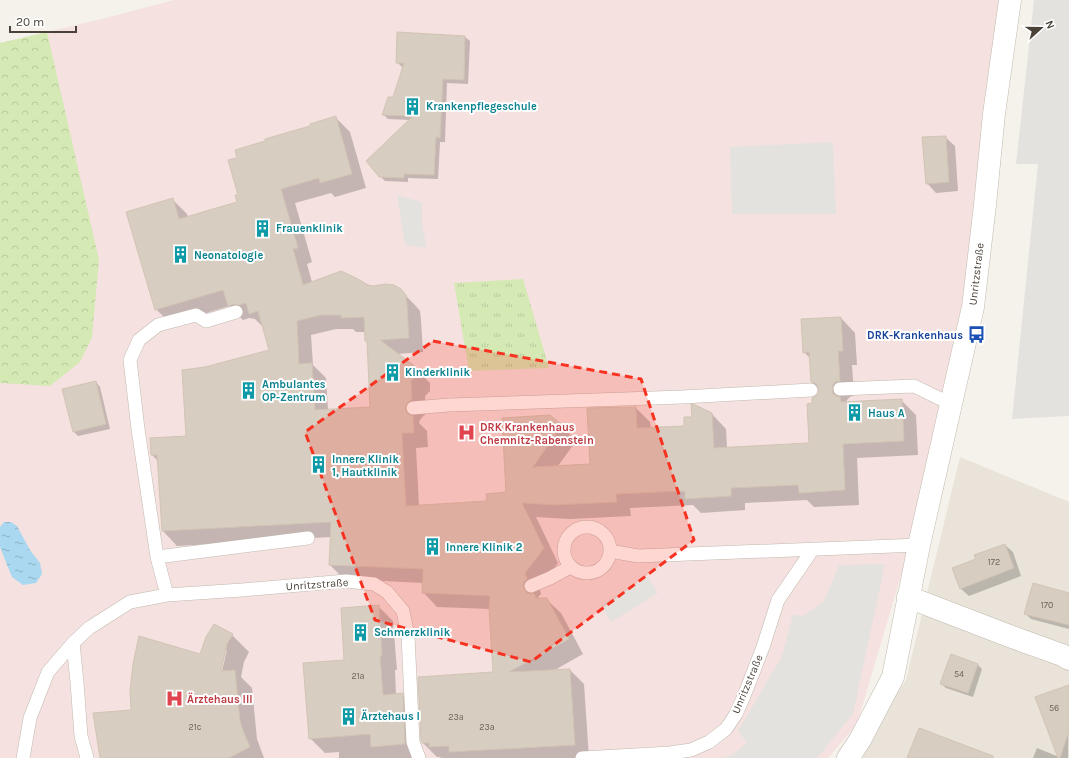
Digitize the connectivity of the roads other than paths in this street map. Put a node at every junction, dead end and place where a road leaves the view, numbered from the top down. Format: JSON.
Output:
{"nodes":[{"id":1,"x":1010,"y":0,"type":"edge"},
{"id":2,"x":236,"y":312,"type":"dead end"},
{"id":3,"x":840,"y":389,"type":"dead end"},
{"id":4,"x":811,"y":390,"type":"dead end"},
{"id":5,"x":951,"y":404,"type":"junction"},
{"id":6,"x":413,"y":408,"type":"dead end"},
{"id":7,"x":308,"y":538,"type":"dead end"},
{"id":8,"x":919,"y":545,"type":"junction"},
{"id":9,"x":813,"y":549,"type":"junction"},
{"id":10,"x":610,"y":551,"type":"junction"},
{"id":11,"x":157,"y":557,"type":"junction"},
{"id":12,"x":570,"y":567,"type":"junction"},
{"id":13,"x":531,"y":586,"type":"dead end"},
{"id":14,"x":167,"y":595,"type":"junction"},
{"id":15,"x":908,"y":597,"type":"junction"},
{"id":16,"x":73,"y":643,"type":"junction"},
{"id":17,"x":1069,"y":659,"type":"edge"},
{"id":18,"x":23,"y":758,"type":"edge"},
{"id":19,"x":87,"y":758,"type":"edge"},
{"id":20,"x":419,"y":758,"type":"edge"},
{"id":21,"x":582,"y":758,"type":"edge"},
{"id":22,"x":848,"y":758,"type":"edge"}],
"edges":[{"from":1,"to":5,"type":"street","name":"Unritzstraße"},
{"from":2,"to":11,"type":"lane"},
{"from":3,"to":5,"type":"lane"},
{"from":4,"to":6,"type":"lane"},
{"from":5,"to":8,"type":"street","name":"Unritzstraße"},
{"from":7,"to":11,"type":"lane"},
{"from":8,"to":9,"type":"lane"},
{"from":8,"to":15,"type":"street","name":"Unritzstraße"},
{"from":9,"to":10,"type":"lane"},
{"from":9,"to":21,"type":"lane","name":"Unritzstraße"},
{"from":10,"to":12,"type":"lane"},
{"from":10,"to":12,"type":"lane"},
{"from":11,"to":14,"type":"lane"},
{"from":12,"to":13,"type":"lane"},
{"from":14,"to":16,"type":"lane","name":"Unritzstraße"},
{"from":14,"to":20,"type":"lane","name":"Unritzstraße"},
{"from":15,"to":17,"type":"street"},
{"from":15,"to":22,"type":"street","name":"Unritzstraße"},
{"from":16,"to":18,"type":"lane","name":"Unritzstraße"},
{"from":16,"to":19,"type":"lane"}]}
